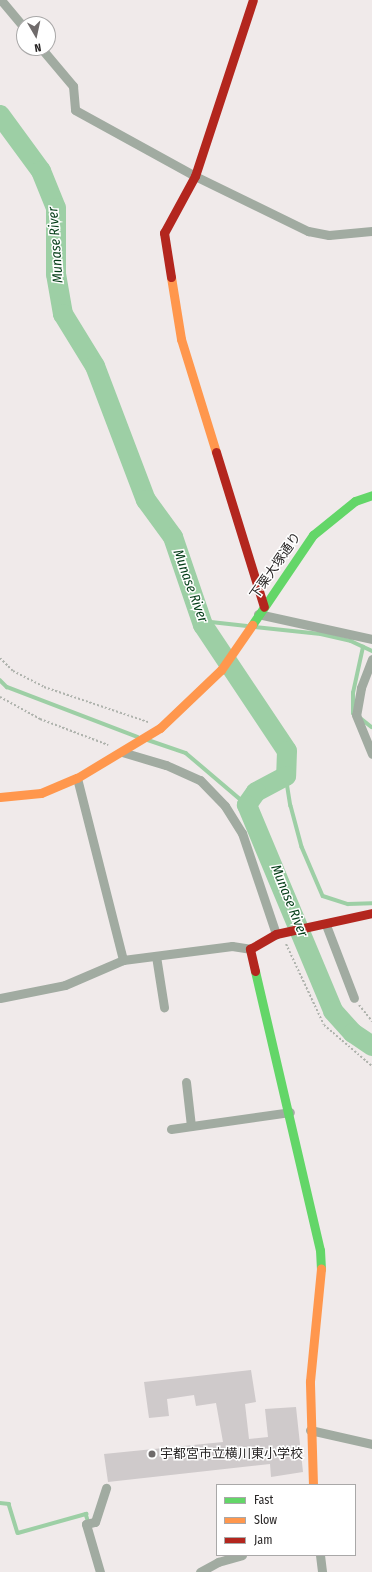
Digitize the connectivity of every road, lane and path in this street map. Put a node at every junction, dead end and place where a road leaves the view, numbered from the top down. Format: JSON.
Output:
{"nodes":[{"id":1,"x":1,"y":0,"type":"edge"},
{"id":2,"x":253,"y":0,"type":"edge"},
{"id":3,"x":16,"y":18,"type":"edge"},
{"id":4,"x":48,"y":56,"type":"edge"},
{"id":5,"x":195,"y":176,"type":"junction"},
{"id":6,"x":372,"y":231,"type":"edge"},
{"id":7,"x":372,"y":495,"type":"edge"},
{"id":8,"x":264,"y":607,"type":"junction"},
{"id":9,"x":258,"y":614,"type":"junction"},
{"id":10,"x":372,"y":639,"type":"edge"},
{"id":11,"x":0,"y":658,"type":"edge"},
{"id":12,"x":372,"y":659,"type":"edge"},
{"id":13,"x":0,"y":697,"type":"edge"},
{"id":14,"x":162,"y":726,"type":"junction"},
{"id":15,"x":124,"y":751,"type":"junction"},
{"id":16,"x":372,"y":754,"type":"edge"},
{"id":17,"x":77,"y":778,"type":"junction"},
{"id":18,"x":0,"y":796,"type":"edge"},
{"id":19,"x":372,"y":913,"type":"edge"},
{"id":20,"x":323,"y":926,"type":"junction"},
{"id":21,"x":281,"y":934,"type":"junction"},
{"id":22,"x":250,"y":949,"type":"junction"},
{"id":23,"x":156,"y":956,"type":"junction"},
{"id":24,"x":123,"y":960,"type":"junction"},
{"id":25,"x":0,"y":998,"type":"edge"},
{"id":26,"x":354,"y":998,"type":"joint"},
{"id":27,"x":164,"y":1007,"type":"dead end"},
{"id":28,"x":372,"y":1021,"type":"edge"},
{"id":29,"x":372,"y":1066,"type":"edge"},
{"id":30,"x":186,"y":1082,"type":"dead end"},
{"id":31,"x":290,"y":1112,"type":"junction"},
{"id":32,"x":191,"y":1126,"type":"junction"},
{"id":33,"x":171,"y":1129,"type":"dead end"},
{"id":34,"x":310,"y":1430,"type":"junction"},
{"id":35,"x":372,"y":1444,"type":"edge"},
{"id":36,"x":313,"y":1484,"type":"edge"},
{"id":37,"x":106,"y":1488,"type":"dead end"},
{"id":38,"x":239,"y":1556,"type":"edge"},
{"id":39,"x":320,"y":1556,"type":"edge"},
{"id":40,"x":100,"y":1572,"type":"edge"},
{"id":41,"x":200,"y":1572,"type":"edge"},
{"id":42,"x":322,"y":1572,"type":"edge"}],
"edges":[{"from":1,"to":3,"type":"street"},
{"from":2,"to":5,"type":"street"},
{"from":4,"to":5,"type":"street"},
{"from":5,"to":6,"type":"street"},
{"from":5,"to":8,"type":"street"},
{"from":7,"to":8,"type":"street","name":"下栗大塚通り"},
{"from":8,"to":9,"type":"street","name":"下栗大塚通り"},
{"from":9,"to":10,"type":"street"},
{"from":9,"to":14,"type":"street","name":"下栗大塚通り"},
{"from":11,"to":14,"type":"path"},
{"from":12,"to":16,"type":"street"},
{"from":13,"to":15,"type":"path"},
{"from":14,"to":15,"type":"street"},
{"from":15,"to":17,"type":"street"},
{"from":15,"to":21,"type":"street"},
{"from":17,"to":18,"type":"street"},
{"from":17,"to":24,"type":"street"},
{"from":19,"to":20,"type":"street"},
{"from":20,"to":21,"type":"street"},
{"from":20,"to":26,"type":"street"},
{"from":21,"to":22,"type":"street"},
{"from":21,"to":29,"type":"path"},
{"from":22,"to":23,"type":"street"},
{"from":22,"to":31,"type":"street"},
{"from":23,"to":24,"type":"street"},
{"from":23,"to":27,"type":"street"},
{"from":24,"to":25,"type":"street"},
{"from":26,"to":28,"type":"path"},
{"from":30,"to":32,"type":"street"},
{"from":31,"to":32,"type":"street"},
{"from":31,"to":34,"type":"street"},
{"from":32,"to":33,"type":"street"},
{"from":34,"to":35,"type":"street"},
{"from":34,"to":36,"type":"street"},
{"from":37,"to":40,"type":"street"},
{"from":38,"to":41,"type":"street"},
{"from":39,"to":42,"type":"street"}]}
